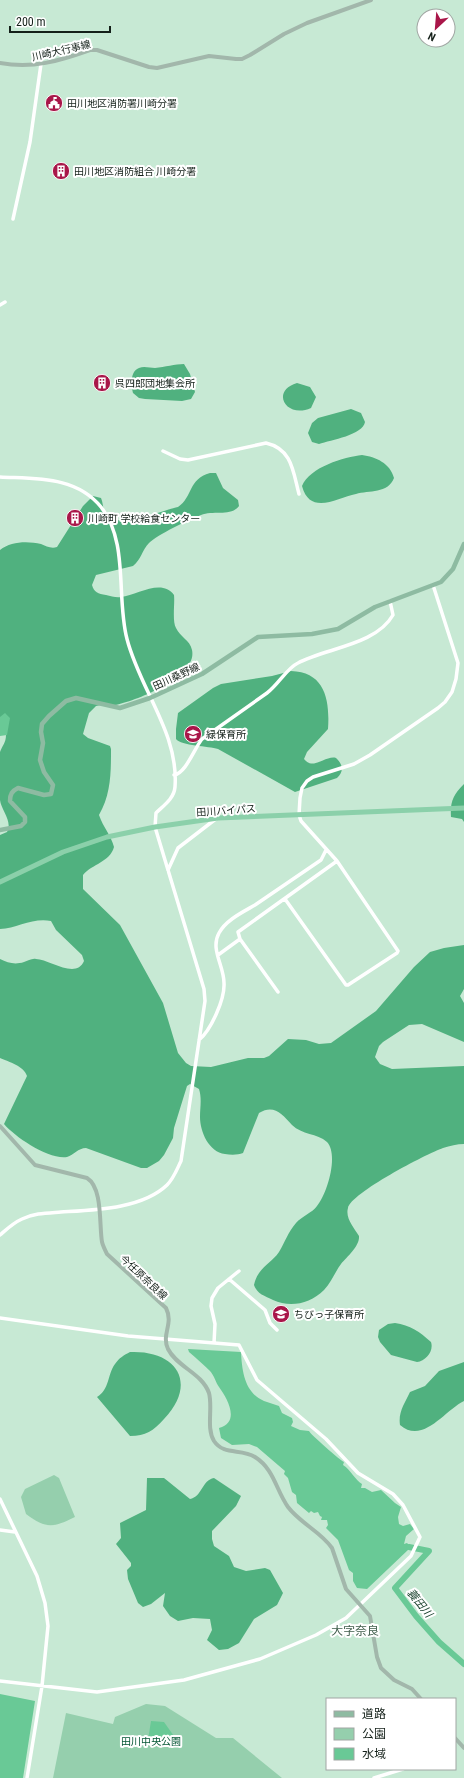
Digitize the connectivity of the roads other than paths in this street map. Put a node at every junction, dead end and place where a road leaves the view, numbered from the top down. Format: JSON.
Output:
{"nodes":[{"id":1,"x":371,"y":0,"type":"edge"},
{"id":2,"x":0,"y":63,"type":"edge"},
{"id":3,"x":41,"y":64,"type":"junction"},
{"id":4,"x":13,"y":219,"type":"dead end"},
{"id":5,"x":5,"y":302,"type":"dead end"},
{"id":6,"x":0,"y":305,"type":"edge"},
{"id":7,"x":163,"y":451,"type":"dead end"},
{"id":8,"x":0,"y":477,"type":"edge"},
{"id":9,"x":299,"y":494,"type":"dead end"},
{"id":10,"x":464,"y":544,"type":"edge"},
{"id":11,"x":434,"y":585,"type":"junction"},
{"id":12,"x":390,"y":601,"type":"junction"},
{"id":13,"x":150,"y":698,"type":"junction"},
{"id":14,"x":174,"y":775,"type":"junction"},
{"id":15,"x":464,"y":808,"type":"edge"},
{"id":16,"x":299,"y":815,"type":"junction"},
{"id":17,"x":218,"y":818,"type":"junction"},
{"id":18,"x":155,"y":827,"type":"junction"},
{"id":19,"x":0,"y":830,"type":"edge"},
{"id":20,"x":326,"y":850,"type":"junction"},
{"id":21,"x":337,"y":861,"type":"junction"},
{"id":22,"x":168,"y":870,"type":"junction"},
{"id":23,"x":0,"y":882,"type":"edge"},
{"id":24,"x":285,"y":899,"type":"junction"},
{"id":25,"x":240,"y":939,"type":"junction"},
{"id":26,"x":218,"y":955,"type":"junction"},
{"id":27,"x":278,"y":992,"type":"dead end"},
{"id":28,"x":199,"y":1040,"type":"junction"},
{"id":29,"x":0,"y":1126,"type":"edge"},
{"id":30,"x":99,"y":1210,"type":"junction"},
{"id":31,"x":0,"y":1235,"type":"edge"},
{"id":32,"x":240,"y":1271,"type":"dead end"},
{"id":33,"x":229,"y":1279,"type":"junction"},
{"id":34,"x":0,"y":1318,"type":"edge"},
{"id":35,"x":277,"y":1330,"type":"dead end"},
{"id":36,"x":165,"y":1340,"type":"junction"},
{"id":37,"x":214,"y":1343,"type":"junction"},
{"id":38,"x":0,"y":1499,"type":"edge"},
{"id":39,"x":0,"y":1530,"type":"edge"},
{"id":40,"x":15,"y":1532,"type":"junction"},
{"id":41,"x":360,"y":1603,"type":"junction"},
{"id":42,"x":0,"y":1681,"type":"edge"},
{"id":43,"x":42,"y":1686,"type":"junction"},
{"id":44,"x":421,"y":1698,"type":"edge"},
{"id":45,"x":456,"y":1739,"type":"edge"},
{"id":46,"x":464,"y":1748,"type":"edge"},
{"id":47,"x":399,"y":1770,"type":"edge"},
{"id":48,"x":27,"y":1778,"type":"edge"},
{"id":49,"x":374,"y":1778,"type":"edge"}],
"edges":[{"from":1,"to":3,"type":"main road","name":"川崎大行事線"},
{"from":2,"to":3,"type":"main road","name":"川崎大行事線"},
{"from":3,"to":4,"type":"street"},
{"from":5,"to":6,"type":"street"},
{"from":7,"to":9,"type":"street"},
{"from":8,"to":13,"type":"street"},
{"from":10,"to":11,"type":"main road","name":"田川桑野線"},
{"from":11,"to":12,"type":"main road","name":"田川桑野線"},
{"from":11,"to":16,"type":"street"},
{"from":12,"to":13,"type":"main road","name":"田川桑野線"},
{"from":12,"to":14,"type":"street"},
{"from":13,"to":14,"type":"street"},
{"from":13,"to":19,"type":"main road","name":"田川桑野線"},
{"from":14,"to":18,"type":"street"},
{"from":15,"to":16,"type":"highway","name":"田川バイパス"},
{"from":16,"to":17,"type":"highway","name":"田川バイパス"},
{"from":16,"to":20,"type":"street"},
{"from":17,"to":18,"type":"highway","name":"田川バイパス"},
{"from":17,"to":22,"type":"street"},
{"from":18,"to":22,"type":"street"},
{"from":18,"to":23,"type":"highway","name":"田川バイパス"},
{"from":20,"to":21,"type":"street"},
{"from":20,"to":26,"type":"street"},
{"from":21,"to":24,"type":"street"},
{"from":21,"to":24,"type":"street"},
{"from":22,"to":28,"type":"street"},
{"from":24,"to":25,"type":"street"},
{"from":25,"to":26,"type":"street"},
{"from":25,"to":27,"type":"street"},
{"from":26,"to":28,"type":"street"},
{"from":28,"to":30,"type":"street"},
{"from":29,"to":30,"type":"main road","name":"今任原奈良線"},
{"from":30,"to":31,"type":"street"},
{"from":30,"to":36,"type":"main road","name":"今任原奈良線"},
{"from":32,"to":33,"type":"street"},
{"from":33,"to":35,"type":"street"},
{"from":33,"to":37,"type":"street"},
{"from":34,"to":36,"type":"street"},
{"from":36,"to":37,"type":"street"},
{"from":36,"to":41,"type":"main road"},
{"from":37,"to":41,"type":"street"},
{"from":38,"to":40,"type":"street"},
{"from":39,"to":40,"type":"street"},
{"from":40,"to":43,"type":"street"},
{"from":41,"to":43,"type":"street"},
{"from":41,"to":44,"type":"main road"},
{"from":42,"to":43,"type":"street"},
{"from":43,"to":48,"type":"street"},
{"from":45,"to":46,"type":"main road"},
{"from":47,"to":49,"type":"street"}]}
